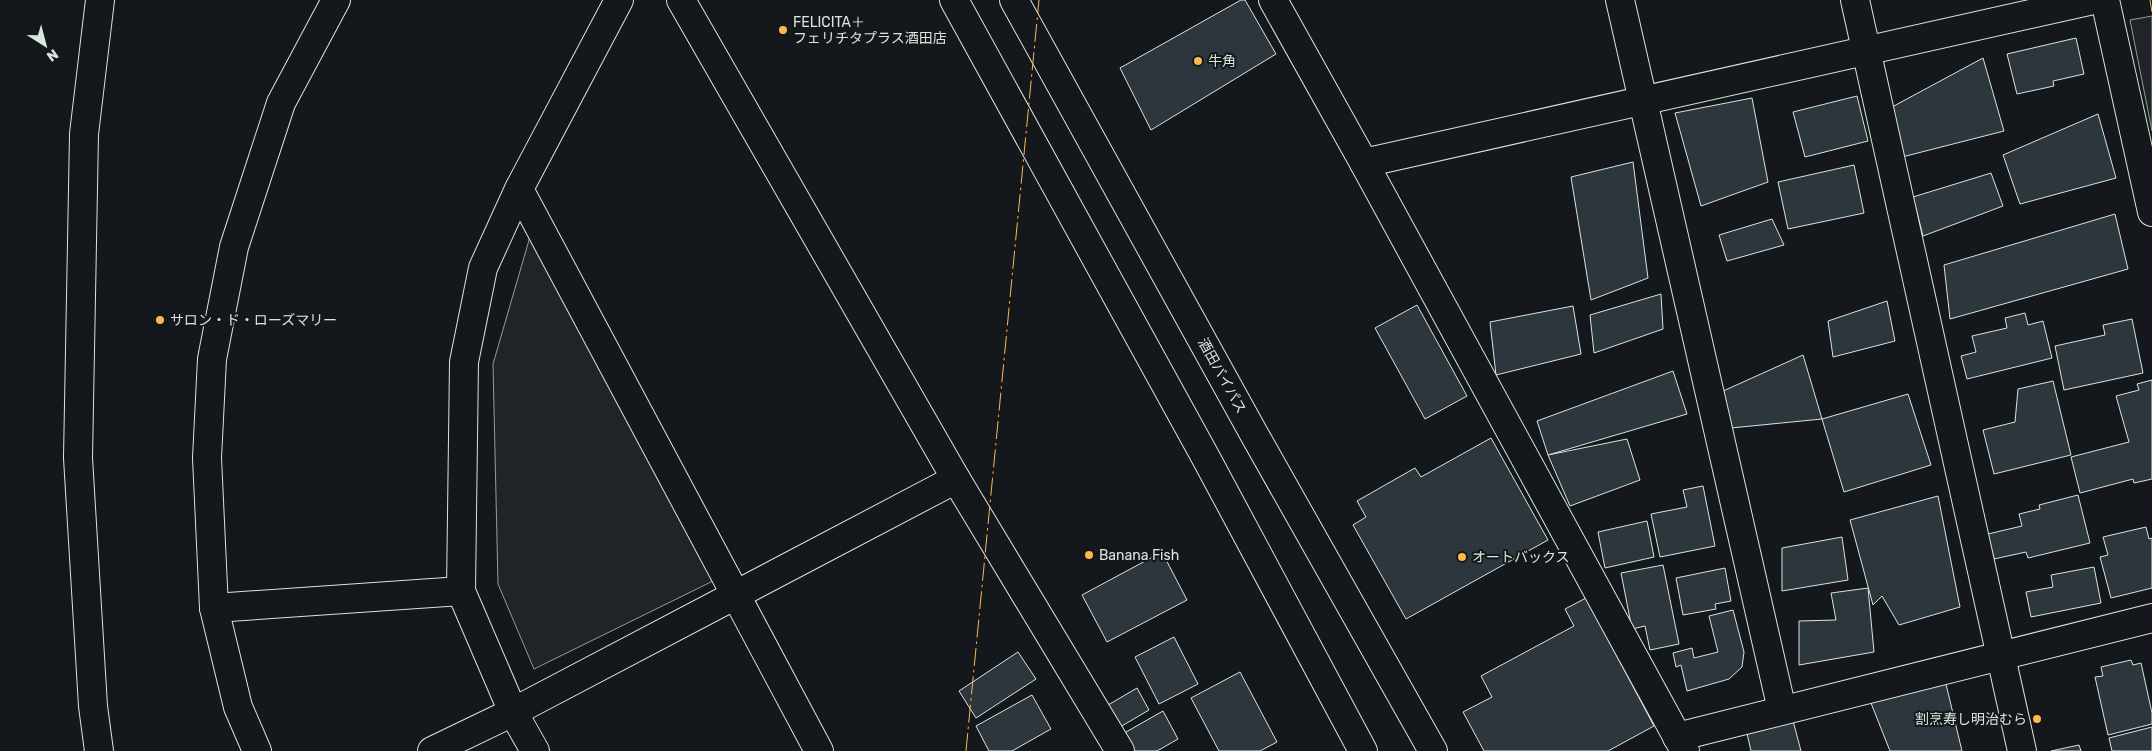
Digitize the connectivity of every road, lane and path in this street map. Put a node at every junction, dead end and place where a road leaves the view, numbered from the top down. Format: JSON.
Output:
{"nodes":[{"id":1,"x":100,"y":0,"type":"edge"},
{"id":2,"x":336,"y":0,"type":"edge"},
{"id":3,"x":620,"y":0,"type":"edge"},
{"id":4,"x":681,"y":0,"type":"edge"},
{"id":5,"x":954,"y":0,"type":"edge"},
{"id":6,"x":1014,"y":0,"type":"edge"},
{"id":7,"x":1273,"y":0,"type":"edge"},
{"id":8,"x":1620,"y":0,"type":"edge"},
{"id":9,"x":1855,"y":0,"type":"edge"},
{"id":10,"x":2093,"y":0,"type":"edge"},
{"id":11,"x":2105,"y":0,"type":"edge"},
{"id":12,"x":1867,"y":50,"type":"junction"},
{"id":13,"x":1643,"y":100,"type":"junction"},
{"id":14,"x":1364,"y":163,"type":"junction"},
{"id":15,"x":519,"y":189,"type":"junction"},
{"id":16,"x":2152,"y":212,"type":"edge"},
{"id":17,"x":956,"y":479,"type":"junction"},
{"id":18,"x":460,"y":591,"type":"junction"},
{"id":19,"x":735,"y":596,"type":"junction"},
{"id":20,"x":214,"y":608,"type":"junction"},
{"id":21,"x":2152,"y":618,"type":"edge"},
{"id":22,"x":2001,"y":656,"type":"junction"},
{"id":23,"x":1782,"y":710,"type":"junction"},
{"id":24,"x":513,"y":712,"type":"junction"},
{"id":25,"x":1681,"y":744,"type":"edge"},
{"id":26,"x":99,"y":751,"type":"edge"},
{"id":27,"x":257,"y":751,"type":"edge"},
{"id":28,"x":432,"y":751,"type":"edge"},
{"id":29,"x":535,"y":751,"type":"edge"},
{"id":30,"x":819,"y":751,"type":"edge"},
{"id":31,"x":1120,"y":751,"type":"edge"},
{"id":32,"x":1363,"y":751,"type":"edge"},
{"id":33,"x":1433,"y":751,"type":"edge"},
{"id":34,"x":2022,"y":751,"type":"edge"}],
"edges":[{"from":1,"to":26,"type":"main road"},
{"from":2,"to":20,"type":"main road"},
{"from":3,"to":15,"type":"main road"},
{"from":4,"to":17,"type":"main road"},
{"from":5,"to":32,"type":"main road"},
{"from":6,"to":33,"type":"main road","name":"酒田バイパス"},
{"from":7,"to":14,"type":"main road"},
{"from":8,"to":13,"type":"main road"},
{"from":9,"to":12,"type":"main road"},
{"from":10,"to":12,"type":"main road"},
{"from":11,"to":16,"type":"main road"},
{"from":12,"to":13,"type":"main road"},
{"from":12,"to":22,"type":"main road"},
{"from":13,"to":14,"type":"main road"},
{"from":13,"to":23,"type":"main road"},
{"from":14,"to":25,"type":"main road"},
{"from":15,"to":18,"type":"main road"},
{"from":15,"to":19,"type":"main road"},
{"from":17,"to":19,"type":"main road"},
{"from":17,"to":31,"type":"main road"},
{"from":18,"to":20,"type":"main road"},
{"from":18,"to":24,"type":"main road"},
{"from":19,"to":24,"type":"main road"},
{"from":19,"to":30,"type":"main road"},
{"from":20,"to":27,"type":"main road"},
{"from":21,"to":22,"type":"main road"},
{"from":22,"to":23,"type":"main road"},
{"from":22,"to":34,"type":"main road"},
{"from":23,"to":25,"type":"main road"},
{"from":24,"to":28,"type":"main road"},
{"from":24,"to":29,"type":"main road"}]}
